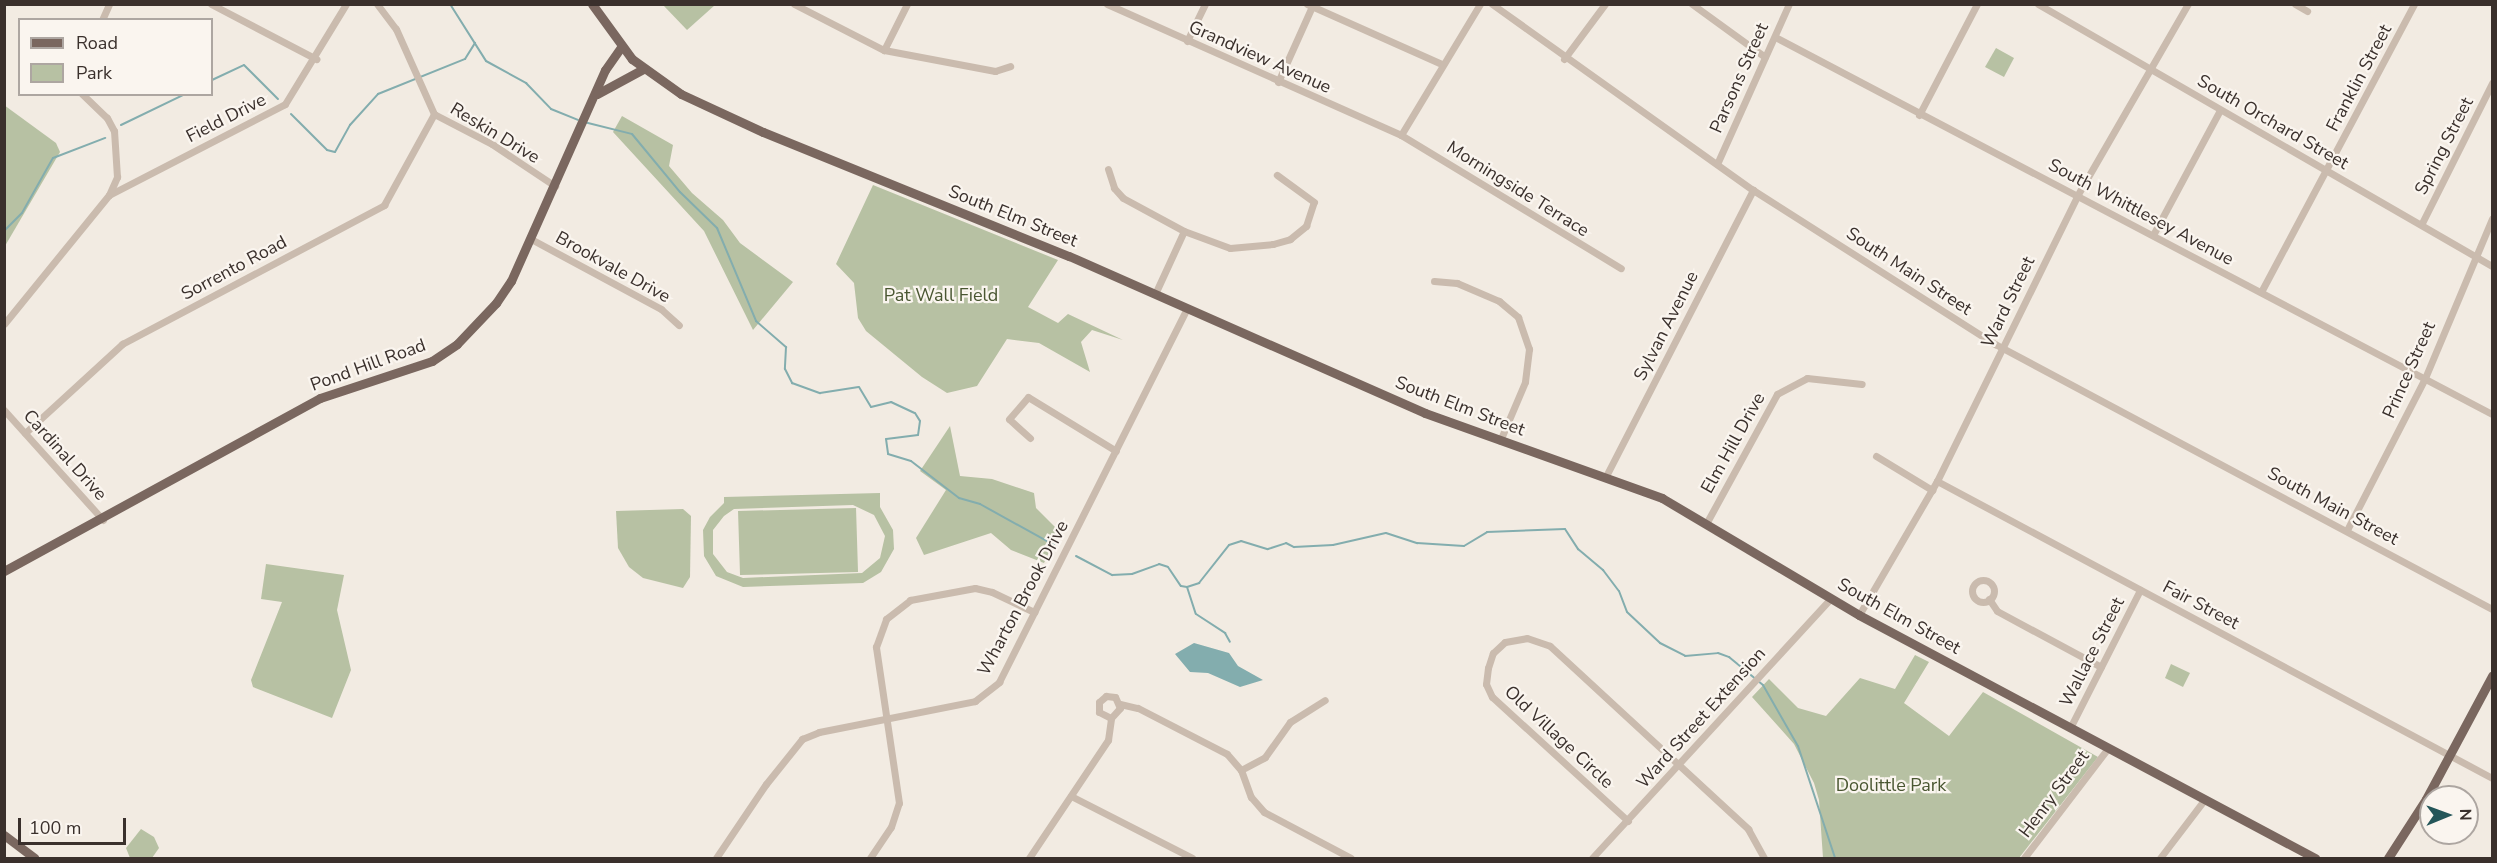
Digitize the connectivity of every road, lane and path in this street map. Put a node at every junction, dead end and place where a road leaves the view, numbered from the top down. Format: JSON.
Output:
{"nodes":[{"id":1,"x":110,"y":4,"type":"edge"},
{"id":2,"x":212,"y":4,"type":"edge"},
{"id":3,"x":346,"y":4,"type":"edge"},
{"id":4,"x":377,"y":4,"type":"edge"},
{"id":5,"x":592,"y":4,"type":"edge"},
{"id":6,"x":794,"y":4,"type":"edge"},
{"id":7,"x":907,"y":4,"type":"edge"},
{"id":8,"x":1107,"y":4,"type":"edge"},
{"id":9,"x":1205,"y":4,"type":"edge"},
{"id":10,"x":1480,"y":4,"type":"edge"},
{"id":11,"x":1492,"y":4,"type":"edge"},
{"id":12,"x":1605,"y":4,"type":"edge"},
{"id":13,"x":1692,"y":4,"type":"edge"},
{"id":14,"x":1977,"y":4,"type":"edge"},
{"id":15,"x":2038,"y":4,"type":"edge"},
{"id":16,"x":2188,"y":4,"type":"edge"},
{"id":17,"x":2295,"y":4,"type":"edge"},
{"id":18,"x":2415,"y":4,"type":"edge"},
{"id":19,"x":1311,"y":5,"type":"edge"},
{"id":20,"x":1787,"y":6,"type":"edge"},
{"id":21,"x":2307,"y":11,"type":"dead end"},
{"id":22,"x":103,"y":18,"type":"edge"},
{"id":23,"x":1775,"y":36,"type":"junction"},
{"id":24,"x":1188,"y":41,"type":"junction"},
{"id":25,"x":622,"y":46,"type":"junction"},
{"id":26,"x":884,"y":50,"type":"junction"},
{"id":27,"x":1765,"y":57,"type":"junction"},
{"id":28,"x":316,"y":59,"type":"junction"},
{"id":29,"x":1564,"y":59,"type":"junction"},
{"id":30,"x":1442,"y":64,"type":"junction"},
{"id":31,"x":1010,"y":66,"type":"dead end"},
{"id":32,"x":2149,"y":67,"type":"junction"},
{"id":33,"x":643,"y":69,"type":"junction"},
{"id":34,"x":1278,"y":82,"type":"junction"},
{"id":35,"x":2493,"y":83,"type":"edge"},
{"id":36,"x":597,"y":94,"type":"junction"},
{"id":37,"x":84,"y":96,"type":"edge"},
{"id":38,"x":2220,"y":110,"type":"junction"},
{"id":39,"x":434,"y":114,"type":"junction"},
{"id":40,"x":1919,"y":114,"type":"junction"},
{"id":41,"x":1401,"y":135,"type":"junction"},
{"id":42,"x":1717,"y":164,"type":"junction"},
{"id":43,"x":1108,"y":169,"type":"dead end"},
{"id":44,"x":2327,"y":171,"type":"junction"},
{"id":45,"x":1277,"y":175,"type":"dead end"},
{"id":46,"x":555,"y":186,"type":"junction"},
{"id":47,"x":1753,"y":190,"type":"junction"},
{"id":48,"x":109,"y":195,"type":"junction"},
{"id":49,"x":2077,"y":196,"type":"junction"},
{"id":50,"x":2493,"y":219,"type":"edge"},
{"id":51,"x":2422,"y":224,"type":"junction"},
{"id":52,"x":1184,"y":231,"type":"junction"},
{"id":53,"x":2153,"y":236,"type":"junction"},
{"id":54,"x":531,"y":238,"type":"junction"},
{"id":55,"x":2474,"y":255,"type":"junction"},
{"id":56,"x":2493,"y":266,"type":"edge"},
{"id":57,"x":1621,"y":268,"type":"dead end"},
{"id":58,"x":1434,"y":281,"type":"dead end"},
{"id":59,"x":2261,"y":292,"type":"junction"},
{"id":60,"x":1155,"y":294,"type":"junction"},
{"id":61,"x":1187,"y":309,"type":"junction"},
{"id":62,"x":4,"y":324,"type":"edge"},
{"id":63,"x":679,"y":325,"type":"dead end"},
{"id":64,"x":2002,"y":348,"type":"junction"},
{"id":65,"x":2425,"y":378,"type":"junction"},
{"id":66,"x":1862,"y":384,"type":"dead end"},
{"id":67,"x":4,"y":411,"type":"edge"},
{"id":68,"x":2493,"y":414,"type":"edge"},
{"id":69,"x":25,"y":433,"type":"junction"},
{"id":70,"x":1030,"y":438,"type":"dead end"},
{"id":71,"x":1500,"y":441,"type":"junction"},
{"id":72,"x":1116,"y":451,"type":"junction"},
{"id":73,"x":1876,"y":456,"type":"dead end"},
{"id":74,"x":1606,"y":476,"type":"junction"},
{"id":75,"x":1938,"y":481,"type":"junction"},
{"id":76,"x":1932,"y":490,"type":"junction"},
{"id":77,"x":103,"y":520,"type":"junction"},
{"id":78,"x":1707,"y":522,"type":"junction"},
{"id":79,"x":2347,"y":530,"type":"junction"},
{"id":80,"x":4,"y":571,"type":"edge"},
{"id":81,"x":2140,"y":590,"type":"junction"},
{"id":82,"x":1831,"y":598,"type":"junction"},
{"id":83,"x":1989,"y":599,"type":"dead end"},
{"id":84,"x":2493,"y":609,"type":"edge"},
{"id":85,"x":1034,"y":612,"type":"junction"},
{"id":86,"x":1859,"y":615,"type":"junction"},
{"id":87,"x":2101,"y":667,"type":"junction"},
{"id":88,"x":2493,"y":675,"type":"edge"},
{"id":89,"x":1325,"y":700,"type":"dead end"},
{"id":90,"x":1120,"y":704,"type":"junction"},
{"id":91,"x":887,"y":718,"type":"junction"},
{"id":92,"x":1111,"y":718,"type":"junction"},
{"id":93,"x":2070,"y":728,"type":"junction"},
{"id":94,"x":2108,"y":748,"type":"junction"},
{"id":95,"x":2450,"y":754,"type":"junction"},
{"id":96,"x":1678,"y":765,"type":"junction"},
{"id":97,"x":1241,"y":770,"type":"junction"},
{"id":98,"x":2493,"y":778,"type":"edge"},
{"id":99,"x":1071,"y":796,"type":"junction"},
{"id":100,"x":2205,"y":799,"type":"junction"},
{"id":101,"x":1628,"y":821,"type":"junction"},
{"id":102,"x":4,"y":836,"type":"edge"},
{"id":103,"x":34,"y":858,"type":"edge"},
{"id":104,"x":716,"y":858,"type":"edge"},
{"id":105,"x":870,"y":858,"type":"edge"},
{"id":106,"x":1029,"y":858,"type":"edge"},
{"id":107,"x":1192,"y":858,"type":"edge"},
{"id":108,"x":1351,"y":858,"type":"edge"},
{"id":109,"x":1592,"y":858,"type":"edge"},
{"id":110,"x":1764,"y":858,"type":"edge"},
{"id":111,"x":2024,"y":858,"type":"edge"},
{"id":112,"x":2160,"y":858,"type":"edge"},
{"id":113,"x":2315,"y":858,"type":"edge"},
{"id":114,"x":2388,"y":858,"type":"edge"}],
"edges":[{"from":1,"to":22,"type":"street"},
{"from":2,"to":28,"type":"street"},
{"from":3,"to":28,"type":"street","name":"Field Drive"},
{"from":4,"to":39,"type":"street","name":"Reskin Drive"},
{"from":5,"to":25,"type":"main road","name":"South Elm Street"},
{"from":6,"to":26,"type":"street"},
{"from":7,"to":26,"type":"street"},
{"from":8,"to":24,"type":"street","name":"Grandview Avenue"},
{"from":9,"to":24,"type":"street"},
{"from":10,"to":30,"type":"street"},
{"from":11,"to":29,"type":"street","name":"South Main Street"},
{"from":12,"to":29,"type":"street"},
{"from":13,"to":27,"type":"street"},
{"from":14,"to":40,"type":"street"},
{"from":15,"to":32,"type":"street","name":"South Orchard Street"},
{"from":16,"to":32,"type":"street","name":"Ward Street"},
{"from":17,"to":21,"type":"street"},
{"from":18,"to":44,"type":"street","name":"Franklin Street"},
{"from":19,"to":30,"type":"street"},
{"from":19,"to":34,"type":"street"},
{"from":20,"to":23,"type":"street","name":"Parsons Street"},
{"from":23,"to":27,"type":"street","name":"Parsons Street"},
{"from":23,"to":40,"type":"street","name":"South Whittlesey Avenue"},
{"from":24,"to":34,"type":"street","name":"Grandview Avenue"},
{"from":25,"to":33,"type":"main road","name":"South Elm Street"},
{"from":25,"to":36,"type":"main road","name":"Pond Hill Road"},
{"from":26,"to":31,"type":"street"},
{"from":27,"to":42,"type":"street","name":"Parsons Street"},
{"from":28,"to":48,"type":"street","name":"Field Drive"},
{"from":29,"to":42,"type":"street","name":"South Main Street"},
{"from":30,"to":41,"type":"street"},
{"from":32,"to":38,"type":"street","name":"South Orchard Street"},
{"from":32,"to":49,"type":"street","name":"Ward Street"},
{"from":33,"to":36,"type":"main road"},
{"from":33,"to":60,"type":"main road","name":"South Elm Street"},
{"from":34,"to":41,"type":"street","name":"Grandview Avenue"},
{"from":35,"to":51,"type":"street","name":"Spring Street"},
{"from":36,"to":46,"type":"main road","name":"Pond Hill Road"},
{"from":37,"to":48,"type":"street"},
{"from":38,"to":44,"type":"street","name":"South Orchard Street"},
{"from":38,"to":53,"type":"street"},
{"from":39,"to":46,"type":"street","name":"Reskin Drive"},
{"from":39,"to":69,"type":"street","name":"Sorrento Road"},
{"from":40,"to":49,"type":"street","name":"South Whittlesey Avenue"},
{"from":41,"to":57,"type":"street","name":"Morningside Terrace"},
{"from":42,"to":47,"type":"street","name":"South Main Street"},
{"from":43,"to":52,"type":"street"},
{"from":44,"to":51,"type":"street","name":"South Orchard Street"},
{"from":44,"to":59,"type":"street","name":"Franklin Street"},
{"from":45,"to":52,"type":"street"},
{"from":46,"to":54,"type":"main road","name":"Pond Hill Road"},
{"from":47,"to":64,"type":"street","name":"South Main Street"},
{"from":47,"to":74,"type":"street","name":"Sylvan Avenue"},
{"from":48,"to":62,"type":"street"},
{"from":49,"to":53,"type":"street","name":"South Whittlesey Avenue"},
{"from":49,"to":64,"type":"street","name":"Ward Street"},
{"from":50,"to":55,"type":"street","name":"Prince Street"},
{"from":51,"to":55,"type":"street","name":"South Orchard Street"},
{"from":52,"to":60,"type":"street"},
{"from":53,"to":59,"type":"street","name":"South Whittlesey Avenue"},
{"from":54,"to":63,"type":"street","name":"Brookvale Drive"},
{"from":54,"to":77,"type":"main road","name":"Pond Hill Road"},
{"from":55,"to":56,"type":"street","name":"South Orchard Street"},
{"from":55,"to":65,"type":"street","name":"Prince Street"},
{"from":58,"to":71,"type":"street"},
{"from":59,"to":65,"type":"street","name":"South Whittlesey Avenue"},
{"from":60,"to":61,"type":"main road","name":"South Elm Street"},
{"from":61,"to":71,"type":"main road","name":"South Elm Street"},
{"from":61,"to":72,"type":"street","name":"Wharton Brook Drive"},
{"from":64,"to":75,"type":"street","name":"Ward Street"},
{"from":64,"to":79,"type":"street","name":"South Main Street"},
{"from":65,"to":68,"type":"street","name":"South Whittlesey Avenue"},
{"from":65,"to":79,"type":"street","name":"Prince Street"},
{"from":66,"to":78,"type":"street","name":"Elm Hill Drive"},
{"from":67,"to":69,"type":"street","name":"Cardinal Drive"},
{"from":69,"to":77,"type":"street","name":"Cardinal Drive"},
{"from":70,"to":72,"type":"street"},
{"from":71,"to":74,"type":"main road","name":"South Elm Street"},
{"from":72,"to":85,"type":"street","name":"Wharton Brook Drive"},
{"from":73,"to":76,"type":"street"},
{"from":74,"to":78,"type":"main road","name":"South Elm Street"},
{"from":75,"to":76,"type":"street","name":"Ward Street"},
{"from":75,"to":81,"type":"street","name":"Fair Street"},
{"from":76,"to":86,"type":"street","name":"Ward Street"},
{"from":77,"to":80,"type":"main road","name":"Pond Hill Road"},
{"from":78,"to":82,"type":"main road","name":"South Elm Street"},
{"from":79,"to":84,"type":"street","name":"South Main Street"},
{"from":81,"to":87,"type":"street","name":"Wallace Street"},
{"from":81,"to":95,"type":"street","name":"Fair Street"},
{"from":82,"to":86,"type":"main road","name":"South Elm Street"},
{"from":82,"to":96,"type":"street","name":"Ward Street Extension"},
{"from":83,"to":87,"type":"street"},
{"from":85,"to":91,"type":"street","name":"Wharton Brook Drive"},
{"from":85,"to":91,"type":"street"},
{"from":86,"to":93,"type":"main road","name":"South Elm Street"},
{"from":87,"to":93,"type":"street","name":"Wallace Street"},
{"from":88,"to":95,"type":"main road"},
{"from":89,"to":97,"type":"street"},
{"from":90,"to":92,"type":"street"},
{"from":90,"to":92,"type":"street"},
{"from":90,"to":97,"type":"street"},
{"from":91,"to":104,"type":"street","name":"Wharton Brook Drive"},
{"from":91,"to":105,"type":"street"},
{"from":92,"to":99,"type":"street"},
{"from":93,"to":94,"type":"main road","name":"South Elm Street"},
{"from":94,"to":100,"type":"main road","name":"South Elm Street"},
{"from":94,"to":111,"type":"street","name":"Henry Street"},
{"from":95,"to":98,"type":"street","name":"Fair Street"},
{"from":95,"to":114,"type":"main road"},
{"from":96,"to":101,"type":"street","name":"Ward Street Extension"},
{"from":96,"to":101,"type":"street","name":"Old Village Circle"},
{"from":96,"to":110,"type":"street","name":"Old Village Circle"},
{"from":97,"to":108,"type":"street"},
{"from":99,"to":106,"type":"street"},
{"from":99,"to":107,"type":"street"},
{"from":100,"to":112,"type":"street"},
{"from":100,"to":113,"type":"main road","name":"South Elm Street"},
{"from":101,"to":109,"type":"street","name":"Ward Street Extension"},
{"from":102,"to":103,"type":"main road"}]}
